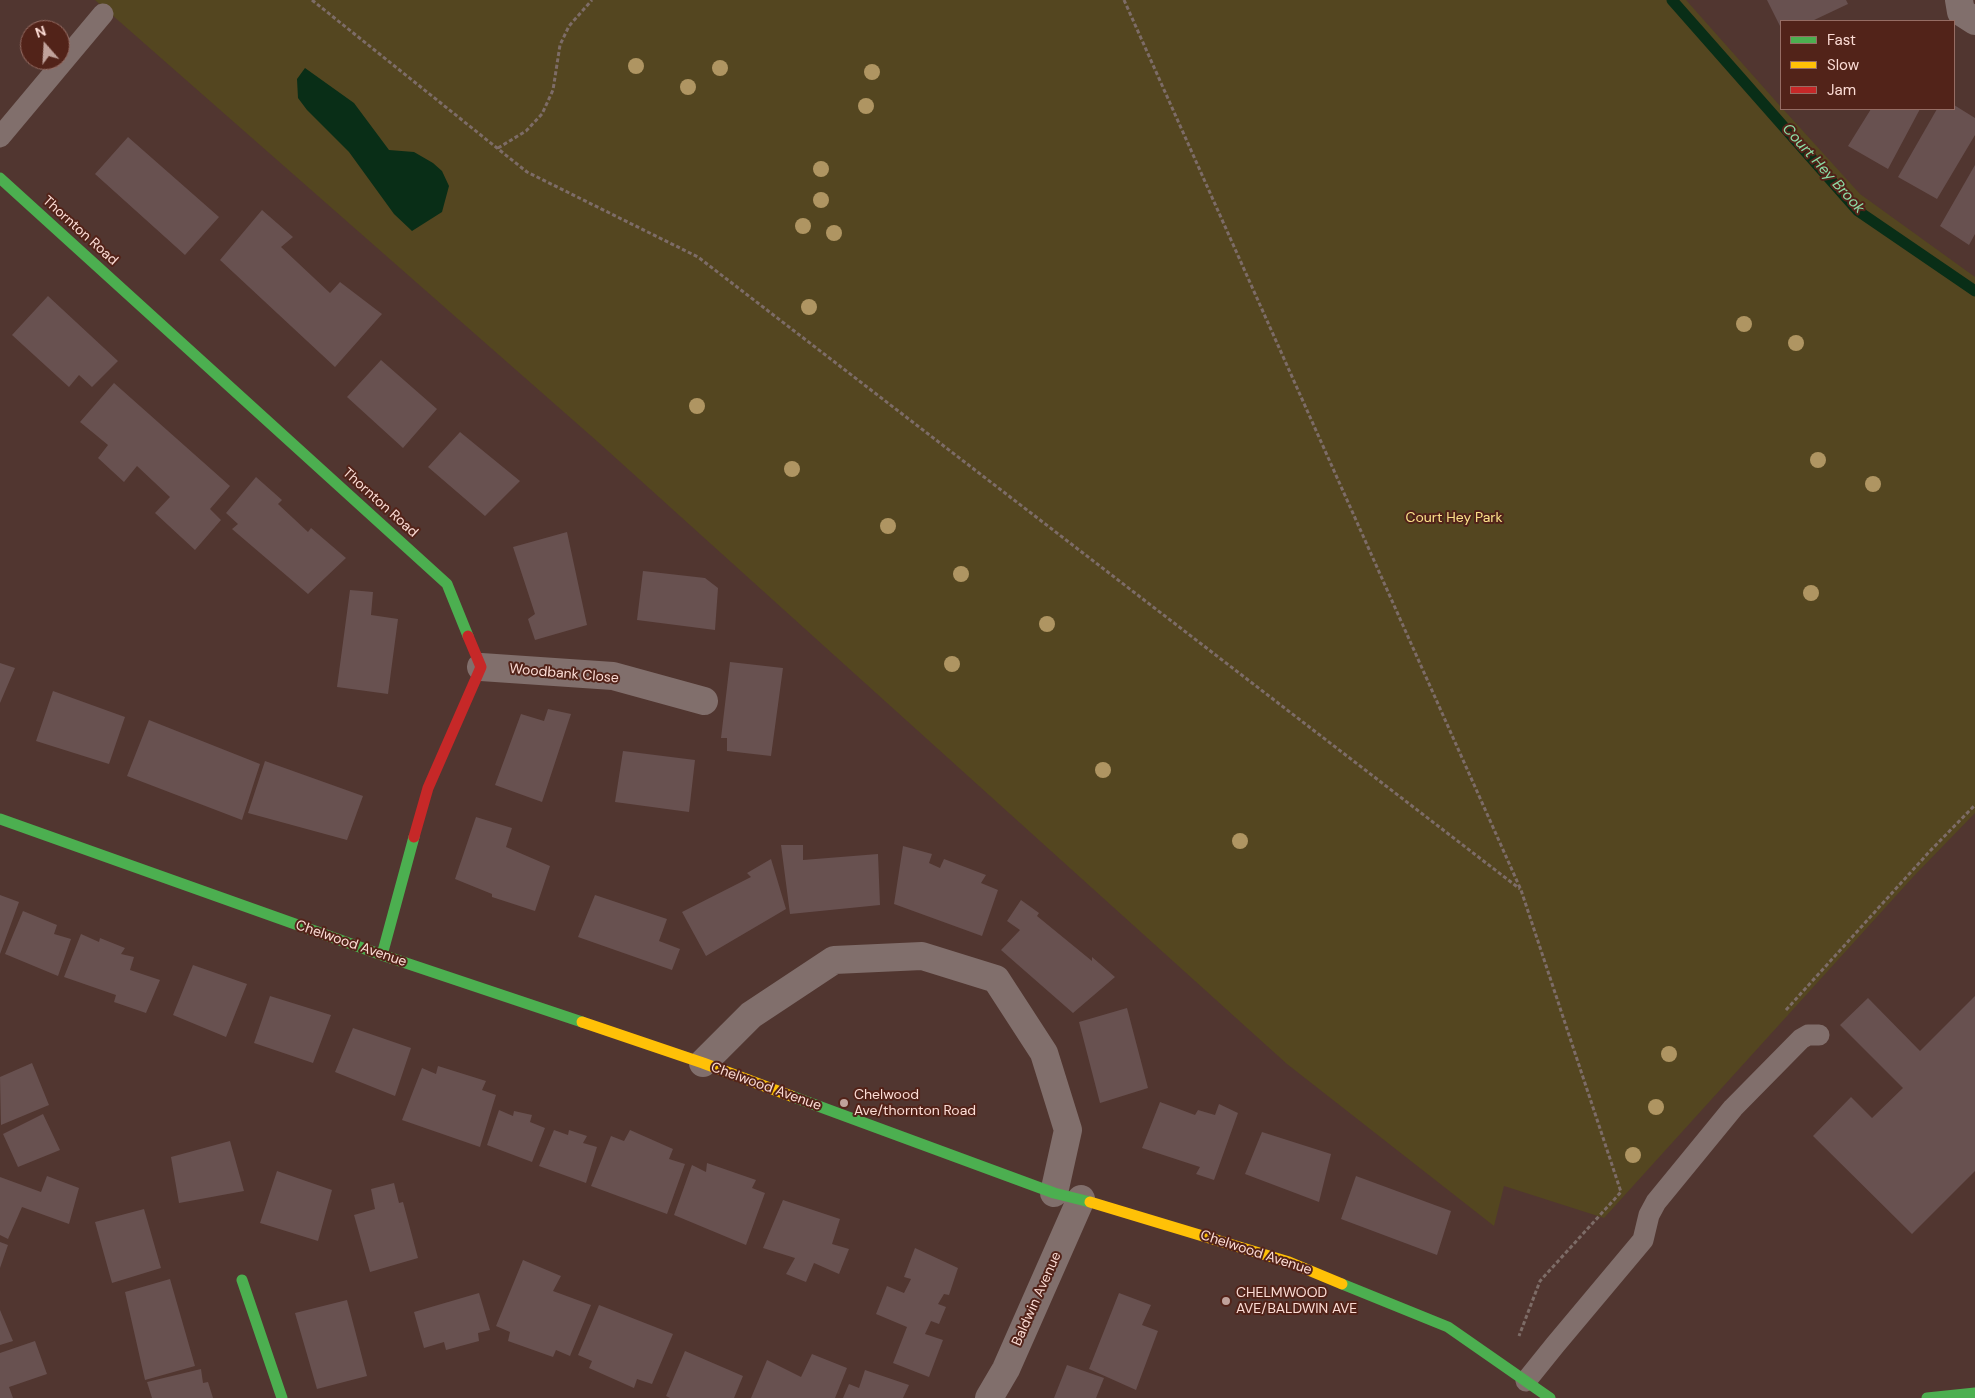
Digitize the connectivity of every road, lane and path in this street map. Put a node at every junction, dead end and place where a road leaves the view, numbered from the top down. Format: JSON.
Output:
{"nodes":[{"id":1,"x":312,"y":0,"type":"edge"},
{"id":2,"x":592,"y":0,"type":"edge"},
{"id":3,"x":1124,"y":0,"type":"edge"},
{"id":4,"x":1959,"y":0,"type":"edge"},
{"id":5,"x":103,"y":14,"type":"dead end"},
{"id":6,"x":1975,"y":21,"type":"edge"},
{"id":7,"x":0,"y":137,"type":"edge"},
{"id":8,"x":498,"y":148,"type":"junction"},
{"id":9,"x":0,"y":178,"type":"edge"},
{"id":10,"x":481,"y":667,"type":"junction"},
{"id":11,"x":704,"y":701,"type":"dead end"},
{"id":12,"x":1975,"y":805,"type":"edge"},
{"id":13,"x":0,"y":819,"type":"edge"},
{"id":14,"x":1521,"y":890,"type":"junction"},
{"id":15,"x":382,"y":955,"type":"junction"},
{"id":16,"x":1785,"y":1011,"type":"dead end"},
{"id":17,"x":1819,"y":1035,"type":"dead end"},
{"id":18,"x":703,"y":1063,"type":"junction"},
{"id":19,"x":1628,"y":1185,"type":"dead end"},
{"id":20,"x":1621,"y":1192,"type":"junction"},
{"id":21,"x":1054,"y":1194,"type":"junction"},
{"id":22,"x":1081,"y":1199,"type":"junction"},
{"id":23,"x":242,"y":1280,"type":"dead end"},
{"id":24,"x":1506,"y":1367,"type":"junction"},
{"id":25,"x":1526,"y":1381,"type":"junction"},
{"id":26,"x":1975,"y":1393,"type":"edge"},
{"id":27,"x":282,"y":1398,"type":"edge"},
{"id":28,"x":989,"y":1398,"type":"edge"},
{"id":29,"x":1550,"y":1398,"type":"edge"},
{"id":30,"x":1927,"y":1398,"type":"edge"}],
"edges":[{"from":1,"to":8,"type":"path"},
{"from":2,"to":8,"type":"path"},
{"from":3,"to":14,"type":"path"},
{"from":4,"to":6,"type":"street"},
{"from":5,"to":7,"type":"lane"},
{"from":8,"to":14,"type":"path"},
{"from":9,"to":10,"type":"street","name":"Thornton Road"},
{"from":10,"to":11,"type":"street","name":"Woodbank Close"},
{"from":10,"to":15,"type":"street"},
{"from":12,"to":16,"type":"path"},
{"from":13,"to":15,"type":"street","name":"Chelwood Avenue"},
{"from":14,"to":20,"type":"path"},
{"from":15,"to":18,"type":"street","name":"Chelwood Avenue"},
{"from":17,"to":25,"type":"lane"},
{"from":18,"to":21,"type":"street","name":"Chelwood Avenue"},
{"from":18,"to":21,"type":"street","name":"Chelwood Avenue"},
{"from":19,"to":20,"type":"path"},
{"from":20,"to":24,"type":"path"},
{"from":21,"to":22,"type":"street","name":"Chelwood Avenue"},
{"from":22,"to":24,"type":"street","name":"Chelwood Avenue"},
{"from":22,"to":28,"type":"street","name":"Baldwin Avenue"},
{"from":23,"to":27,"type":"street"},
{"from":24,"to":25,"type":"street","name":"Chelwood Avenue"},
{"from":25,"to":29,"type":"street","name":"Chelwood Avenue"},
{"from":26,"to":30,"type":"street"}]}
